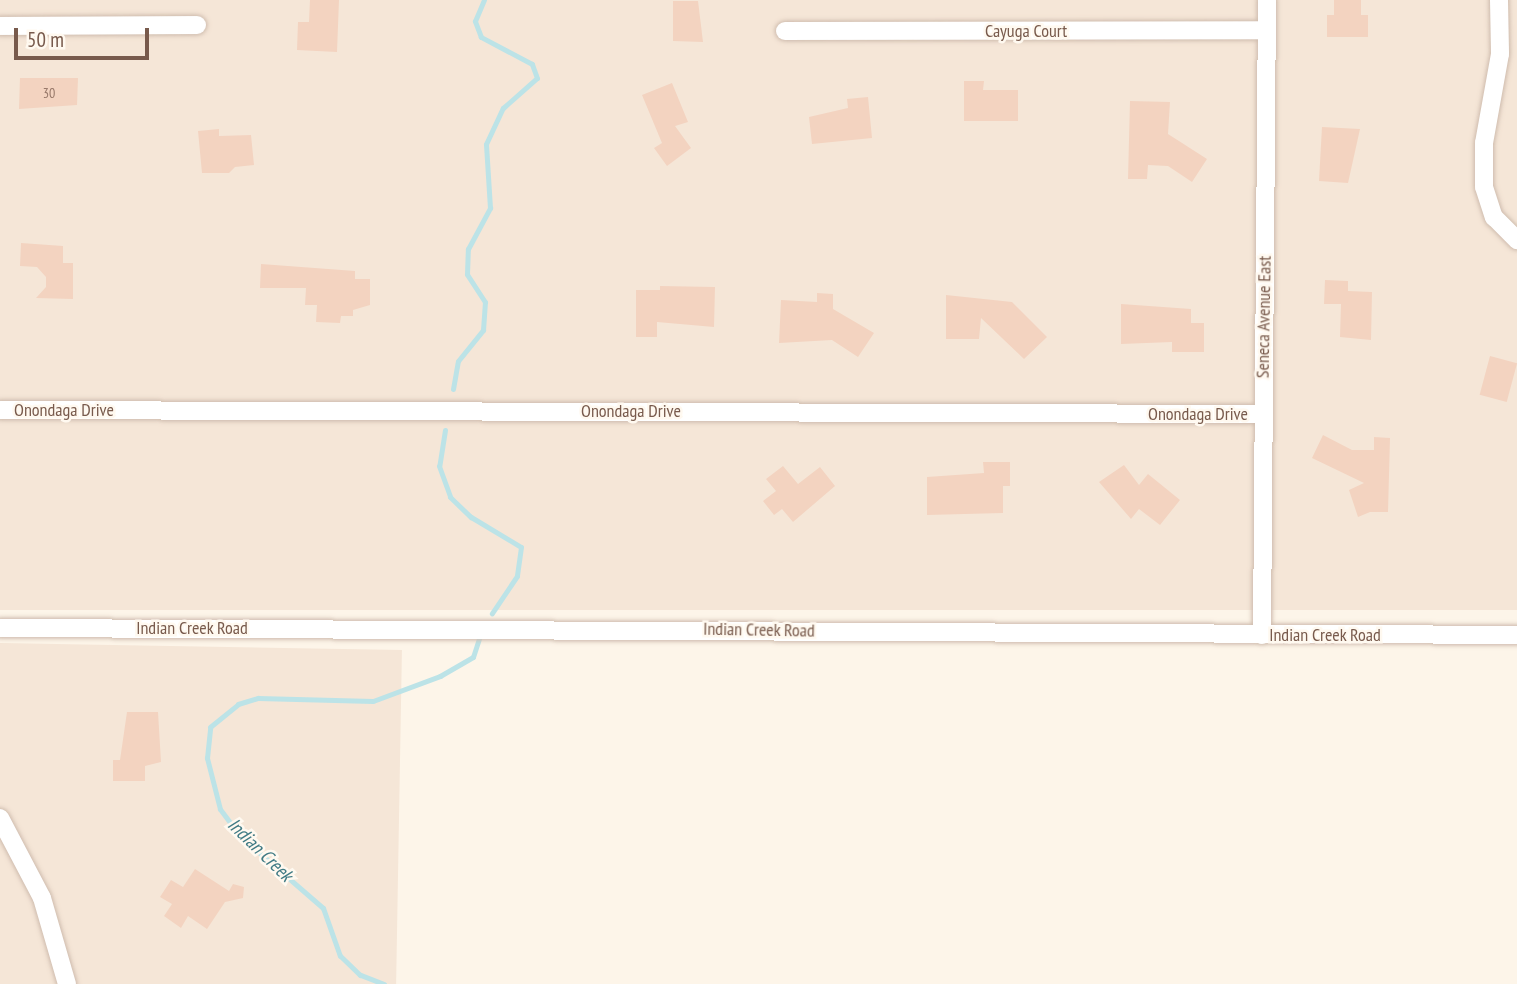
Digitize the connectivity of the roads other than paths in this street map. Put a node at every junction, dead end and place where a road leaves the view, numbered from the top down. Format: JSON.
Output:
{"nodes":[{"id":1,"x":1267,"y":0,"type":"edge"},
{"id":2,"x":1499,"y":0,"type":"edge"},
{"id":3,"x":197,"y":25,"type":"dead end"},
{"id":4,"x":0,"y":26,"type":"edge"},
{"id":5,"x":1266,"y":30,"type":"junction"},
{"id":6,"x":785,"y":31,"type":"dead end"},
{"id":7,"x":1517,"y":240,"type":"edge"},
{"id":8,"x":0,"y":410,"type":"edge"},
{"id":9,"x":1263,"y":414,"type":"junction"},
{"id":10,"x":0,"y":628,"type":"edge"},
{"id":11,"x":1262,"y":635,"type":"junction"},
{"id":12,"x":1517,"y":635,"type":"edge"},
{"id":13,"x":0,"y":818,"type":"edge"},
{"id":14,"x":67,"y":984,"type":"edge"}],
"edges":[{"from":1,"to":5,"type":"street","name":"Seneca Avenue East"},
{"from":2,"to":7,"type":"street"},
{"from":3,"to":4,"type":"street"},
{"from":5,"to":6,"type":"street","name":"Cayuga Court"},
{"from":5,"to":9,"type":"street","name":"Seneca Avenue East"},
{"from":8,"to":9,"type":"street","name":"Onondaga Drive"},
{"from":9,"to":11,"type":"street","name":"Seneca Avenue East"},
{"from":10,"to":11,"type":"street","name":"Indian Creek Road"},
{"from":11,"to":12,"type":"street","name":"Indian Creek Road"},
{"from":13,"to":14,"type":"street"}]}
